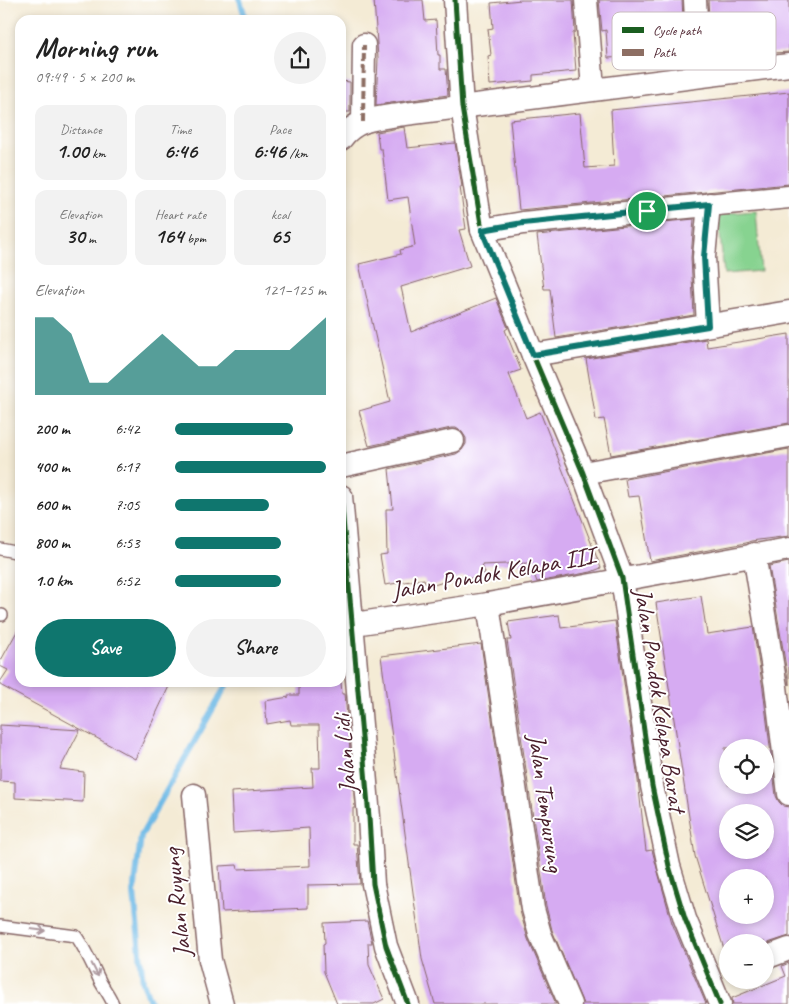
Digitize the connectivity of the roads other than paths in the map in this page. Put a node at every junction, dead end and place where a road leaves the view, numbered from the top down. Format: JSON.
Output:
{"nodes":[{"id":1,"x":455,"y":0,"type":"edge"},
{"id":2,"x":586,"y":0,"type":"edge"},
{"id":3,"x":364,"y":45,"type":"dead end"},
{"id":4,"x":789,"y":64,"type":"edge"},
{"id":5,"x":776,"y":66,"type":"edge"},
{"id":6,"x":699,"y":70,"type":"edge"},
{"id":7,"x":744,"y":70,"type":"edge"},
{"id":8,"x":699,"y":76,"type":"junction"},
{"id":9,"x":593,"y":89,"type":"junction"},
{"id":10,"x":462,"y":107,"type":"junction"},
{"id":11,"x":362,"y":122,"type":"junction"},
{"id":12,"x":346,"y":134,"type":"edge"},
{"id":13,"x":789,"y":197,"type":"edge"},
{"id":14,"x":709,"y":204,"type":"junction"},
{"id":15,"x":482,"y":230,"type":"junction"},
{"id":16,"x":789,"y":312,"type":"edge"},
{"id":17,"x":708,"y":326,"type":"junction"},
{"id":18,"x":533,"y":355,"type":"junction"},
{"id":19,"x":789,"y":436,"type":"edge"},
{"id":20,"x":453,"y":441,"type":"dead end"},
{"id":21,"x":346,"y":465,"type":"edge"},
{"id":22,"x":583,"y":472,"type":"junction"},
{"id":23,"x":346,"y":545,"type":"edge"},
{"id":24,"x":0,"y":549,"type":"edge"},
{"id":25,"x":789,"y":549,"type":"edge"},
{"id":26,"x":15,"y":552,"type":"edge"},
{"id":27,"x":754,"y":554,"type":"junction"},
{"id":28,"x":622,"y":578,"type":"junction"},
{"id":29,"x":488,"y":604,"type":"junction"},
{"id":30,"x":354,"y":624,"type":"junction"},
{"id":31,"x":783,"y":686,"type":"edge"},
{"id":32,"x":789,"y":794,"type":"edge"},
{"id":33,"x":194,"y":795,"type":"dead end"},
{"id":34,"x":0,"y":926,"type":"edge"},
{"id":35,"x":789,"y":949,"type":"edge"},
{"id":36,"x":774,"y":955,"type":"edge"},
{"id":37,"x":718,"y":976,"type":"edge"},
{"id":38,"x":403,"y":1002,"type":"edge"},
{"id":39,"x":113,"y":1004,"type":"edge"},
{"id":40,"x":222,"y":1004,"type":"edge"},
{"id":41,"x":570,"y":1004,"type":"edge"},
{"id":42,"x":720,"y":1004,"type":"edge"}],
"edges":[{"from":1,"to":10,"type":"street","name":"Jalan Pondok Kelapa Barat"},
{"from":2,"to":9,"type":"street"},
{"from":3,"to":11,"type":"street"},
{"from":4,"to":5,"type":"street"},
{"from":6,"to":8,"type":"street"},
{"from":7,"to":8,"type":"street"},
{"from":8,"to":9,"type":"street"},
{"from":9,"to":10,"type":"street"},
{"from":10,"to":11,"type":"street"},
{"from":10,"to":15,"type":"street","name":"Jalan Pondok Kelapa Barat"},
{"from":11,"to":12,"type":"street"},
{"from":13,"to":14,"type":"street"},
{"from":14,"to":15,"type":"street"},
{"from":14,"to":17,"type":"street"},
{"from":15,"to":18,"type":"street","name":"Jalan Pondok Kelapa Barat"},
{"from":16,"to":17,"type":"street"},
{"from":17,"to":18,"type":"street"},
{"from":18,"to":22,"type":"street","name":"Jalan Pondok Kelapa Barat"},
{"from":19,"to":22,"type":"street"},
{"from":20,"to":21,"type":"street"},
{"from":22,"to":28,"type":"street","name":"Jalan Pondok Kelapa Barat"},
{"from":23,"to":30,"type":"street","name":"Jalan Lidi"},
{"from":24,"to":26,"type":"lane"},
{"from":25,"to":27,"type":"street","name":"Jalan Pondok Kelapa III"},
{"from":27,"to":28,"type":"street","name":"Jalan Pondok Kelapa III"},
{"from":27,"to":31,"type":"street"},
{"from":28,"to":29,"type":"street","name":"Jalan Pondok Kelapa III"},
{"from":28,"to":37,"type":"street","name":"Jalan Pondok Kelapa Barat"},
{"from":29,"to":30,"type":"street","name":"Jalan Pondok Kelapa III"},
{"from":29,"to":41,"type":"street","name":"Jalan Tempurung"},
{"from":30,"to":38,"type":"street","name":"Jalan Lidi"},
{"from":31,"to":32,"type":"street"},
{"from":33,"to":40,"type":"street","name":"Jalan Ruyung"},
{"from":34,"to":39,"type":"lane","one_way":true},
{"from":35,"to":36,"type":"street"},
{"from":37,"to":42,"type":"street","name":"Jalan Pondok Kelapa Barat"}]}
